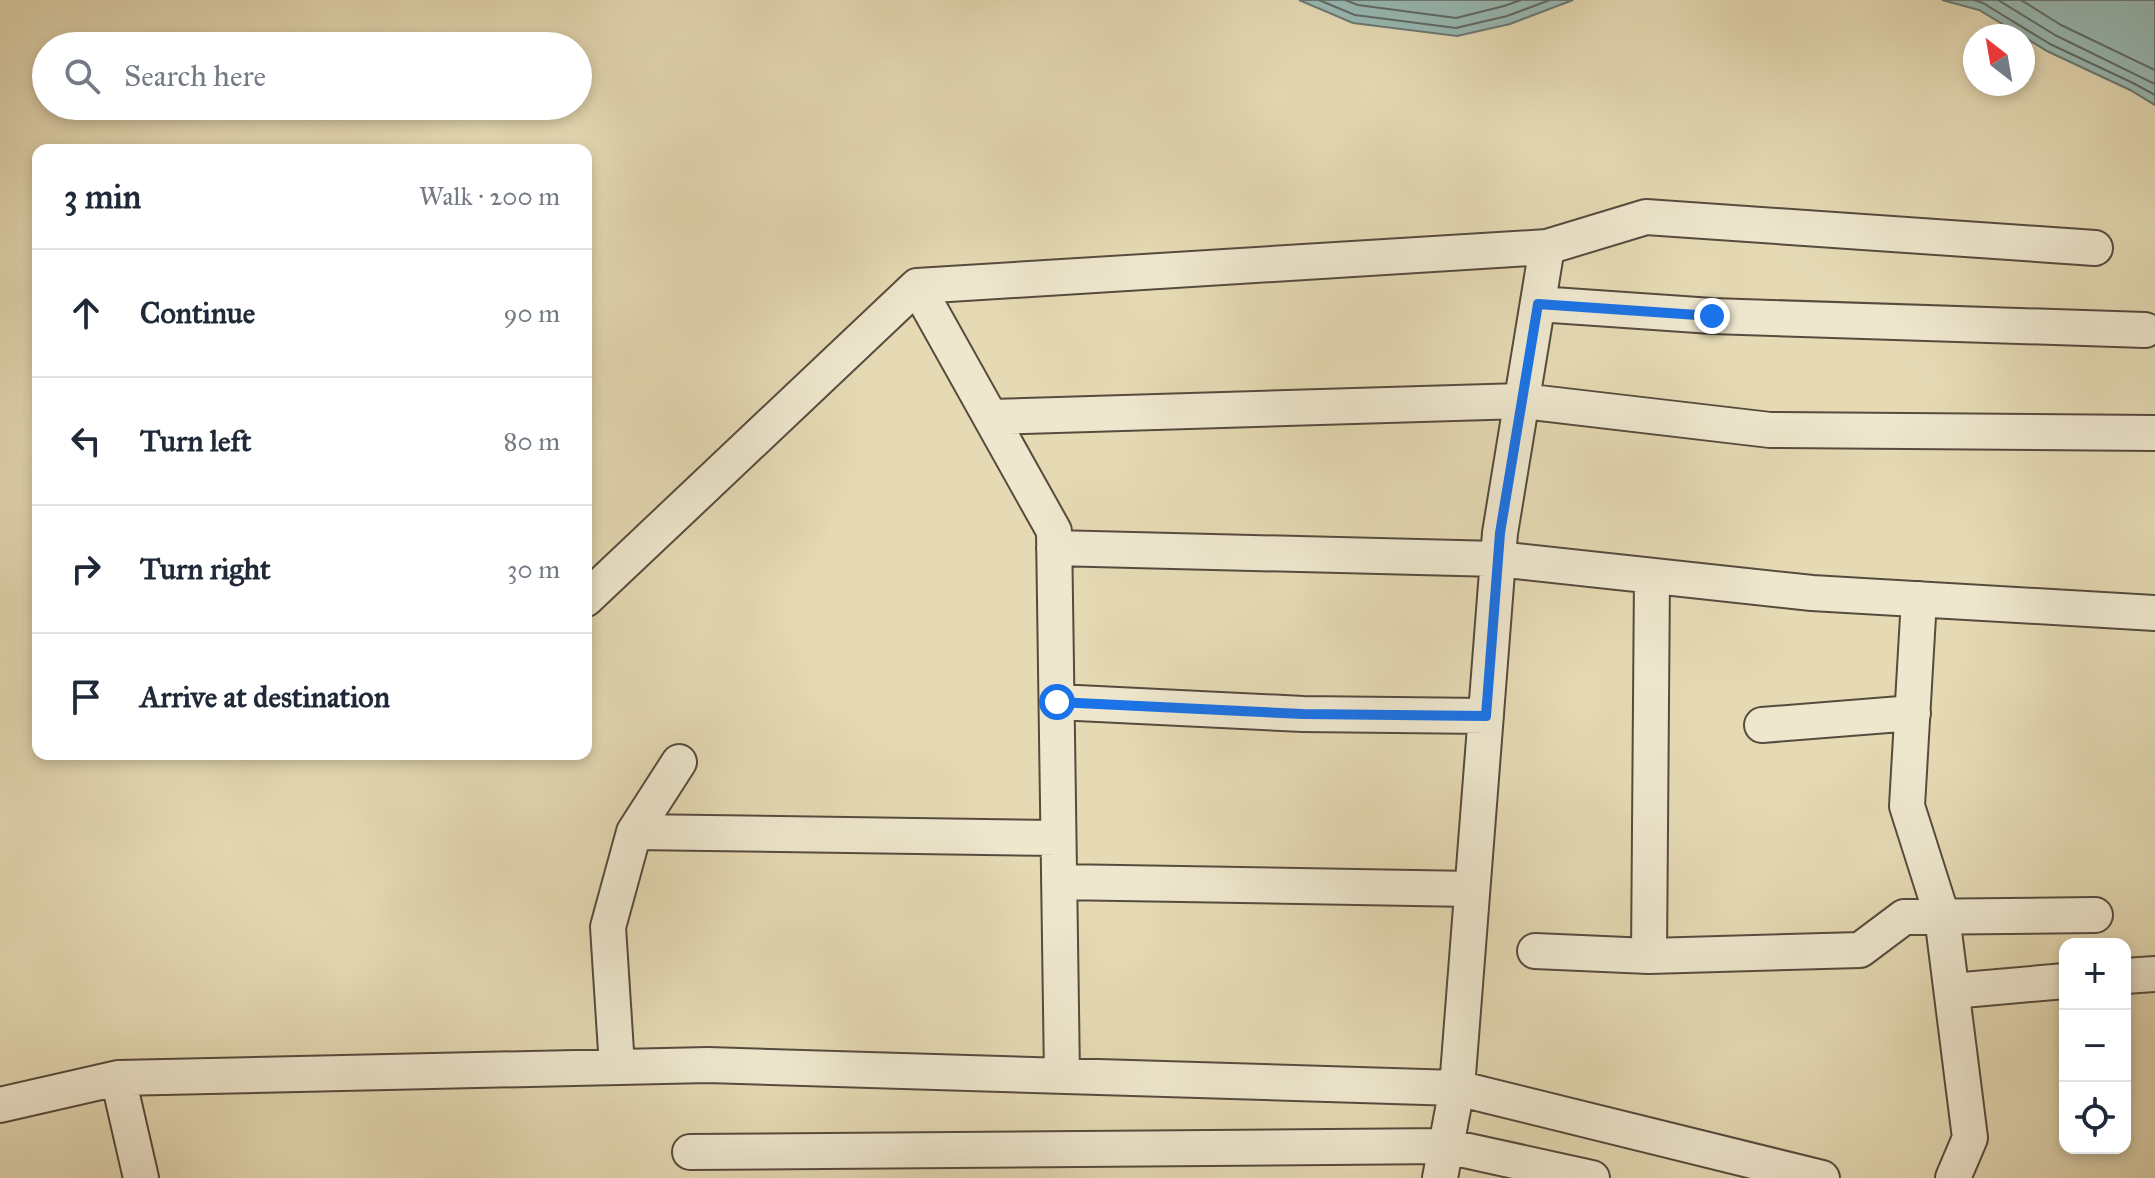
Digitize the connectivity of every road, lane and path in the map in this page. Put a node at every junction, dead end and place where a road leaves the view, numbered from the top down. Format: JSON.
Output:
{"nodes":[{"id":1,"x":1547,"y":247,"type":"junction"},
{"id":2,"x":2095,"y":248,"type":"dead end"},
{"id":3,"x":917,"y":286,"type":"junction"},
{"id":4,"x":1538,"y":304,"type":"junction"},
{"id":5,"x":2145,"y":330,"type":"dead end"},
{"id":6,"x":1522,"y":401,"type":"junction"},
{"id":7,"x":991,"y":417,"type":"junction"},
{"id":8,"x":2155,"y":433,"type":"edge"},
{"id":9,"x":1054,"y":548,"type":"junction"},
{"id":10,"x":1498,"y":559,"type":"junction"},
{"id":11,"x":1652,"y":576,"type":"junction"},
{"id":12,"x":592,"y":593,"type":"edge"},
{"id":13,"x":1919,"y":599,"type":"junction"},
{"id":14,"x":2155,"y":613,"type":"edge"},
{"id":15,"x":1057,"y":702,"type":"junction"},
{"id":16,"x":1913,"y":713,"type":"junction"},
{"id":17,"x":1486,"y":716,"type":"junction"},
{"id":18,"x":1762,"y":725,"type":"dead end"},
{"id":19,"x":679,"y":762,"type":"dead end"},
{"id":20,"x":634,"y":832,"type":"junction"},
{"id":21,"x":1058,"y":838,"type":"junction"},
{"id":22,"x":1059,"y":882,"type":"junction"},
{"id":23,"x":1472,"y":889,"type":"junction"},
{"id":24,"x":2095,"y":915,"type":"dead end"},
{"id":25,"x":1942,"y":916,"type":"junction"},
{"id":26,"x":1535,"y":951,"type":"dead end"},
{"id":27,"x":1649,"y":956,"type":"junction"},
{"id":28,"x":2155,"y":974,"type":"edge"},
{"id":29,"x":2131,"y":976,"type":"edge"},
{"id":30,"x":2059,"y":982,"type":"edge"},
{"id":31,"x":1952,"y":991,"type":"junction"},
{"id":32,"x":617,"y":1067,"type":"junction"},
{"id":33,"x":1062,"y":1076,"type":"junction"},
{"id":34,"x":118,"y":1078,"type":"junction"},
{"id":35,"x":1457,"y":1088,"type":"junction"},
{"id":36,"x":0,"y":1105,"type":"edge"},
{"id":37,"x":690,"y":1152,"type":"dead end"},
{"id":38,"x":1443,"y":1162,"type":"edge"},
{"id":39,"x":141,"y":1178,"type":"edge"},
{"id":40,"x":1592,"y":1178,"type":"edge"},
{"id":41,"x":1822,"y":1178,"type":"edge"},
{"id":42,"x":1953,"y":1178,"type":"edge"}],
"edges":[{"from":1,"to":2,"type":"street"},
{"from":1,"to":3,"type":"street"},
{"from":1,"to":4,"type":"street"},
{"from":3,"to":7,"type":"street"},
{"from":3,"to":12,"type":"street"},
{"from":4,"to":5,"type":"street"},
{"from":4,"to":6,"type":"street"},
{"from":6,"to":7,"type":"street"},
{"from":6,"to":8,"type":"street"},
{"from":6,"to":10,"type":"street"},
{"from":7,"to":9,"type":"street"},
{"from":9,"to":10,"type":"street"},
{"from":9,"to":15,"type":"street"},
{"from":10,"to":11,"type":"street"},
{"from":10,"to":17,"type":"street"},
{"from":11,"to":13,"type":"street"},
{"from":11,"to":27,"type":"street"},
{"from":13,"to":14,"type":"street"},
{"from":13,"to":16,"type":"street"},
{"from":15,"to":17,"type":"street"},
{"from":15,"to":21,"type":"street"},
{"from":16,"to":18,"type":"street"},
{"from":16,"to":25,"type":"street"},
{"from":17,"to":23,"type":"street"},
{"from":19,"to":20,"type":"street"},
{"from":20,"to":21,"type":"street"},
{"from":20,"to":32,"type":"street"},
{"from":21,"to":22,"type":"street"},
{"from":22,"to":23,"type":"street"},
{"from":22,"to":33,"type":"street"},
{"from":23,"to":35,"type":"street"},
{"from":24,"to":25,"type":"street"},
{"from":25,"to":27,"type":"street"},
{"from":25,"to":31,"type":"street"},
{"from":26,"to":27,"type":"street"},
{"from":28,"to":29,"type":"street"},
{"from":30,"to":31,"type":"street"},
{"from":31,"to":42,"type":"street"},
{"from":32,"to":33,"type":"street"},
{"from":32,"to":34,"type":"street"},
{"from":33,"to":35,"type":"street"},
{"from":34,"to":36,"type":"street"},
{"from":34,"to":39,"type":"street"},
{"from":35,"to":38,"type":"street"},
{"from":35,"to":41,"type":"street"},
{"from":37,"to":38,"type":"street"},
{"from":38,"to":40,"type":"street"}]}
